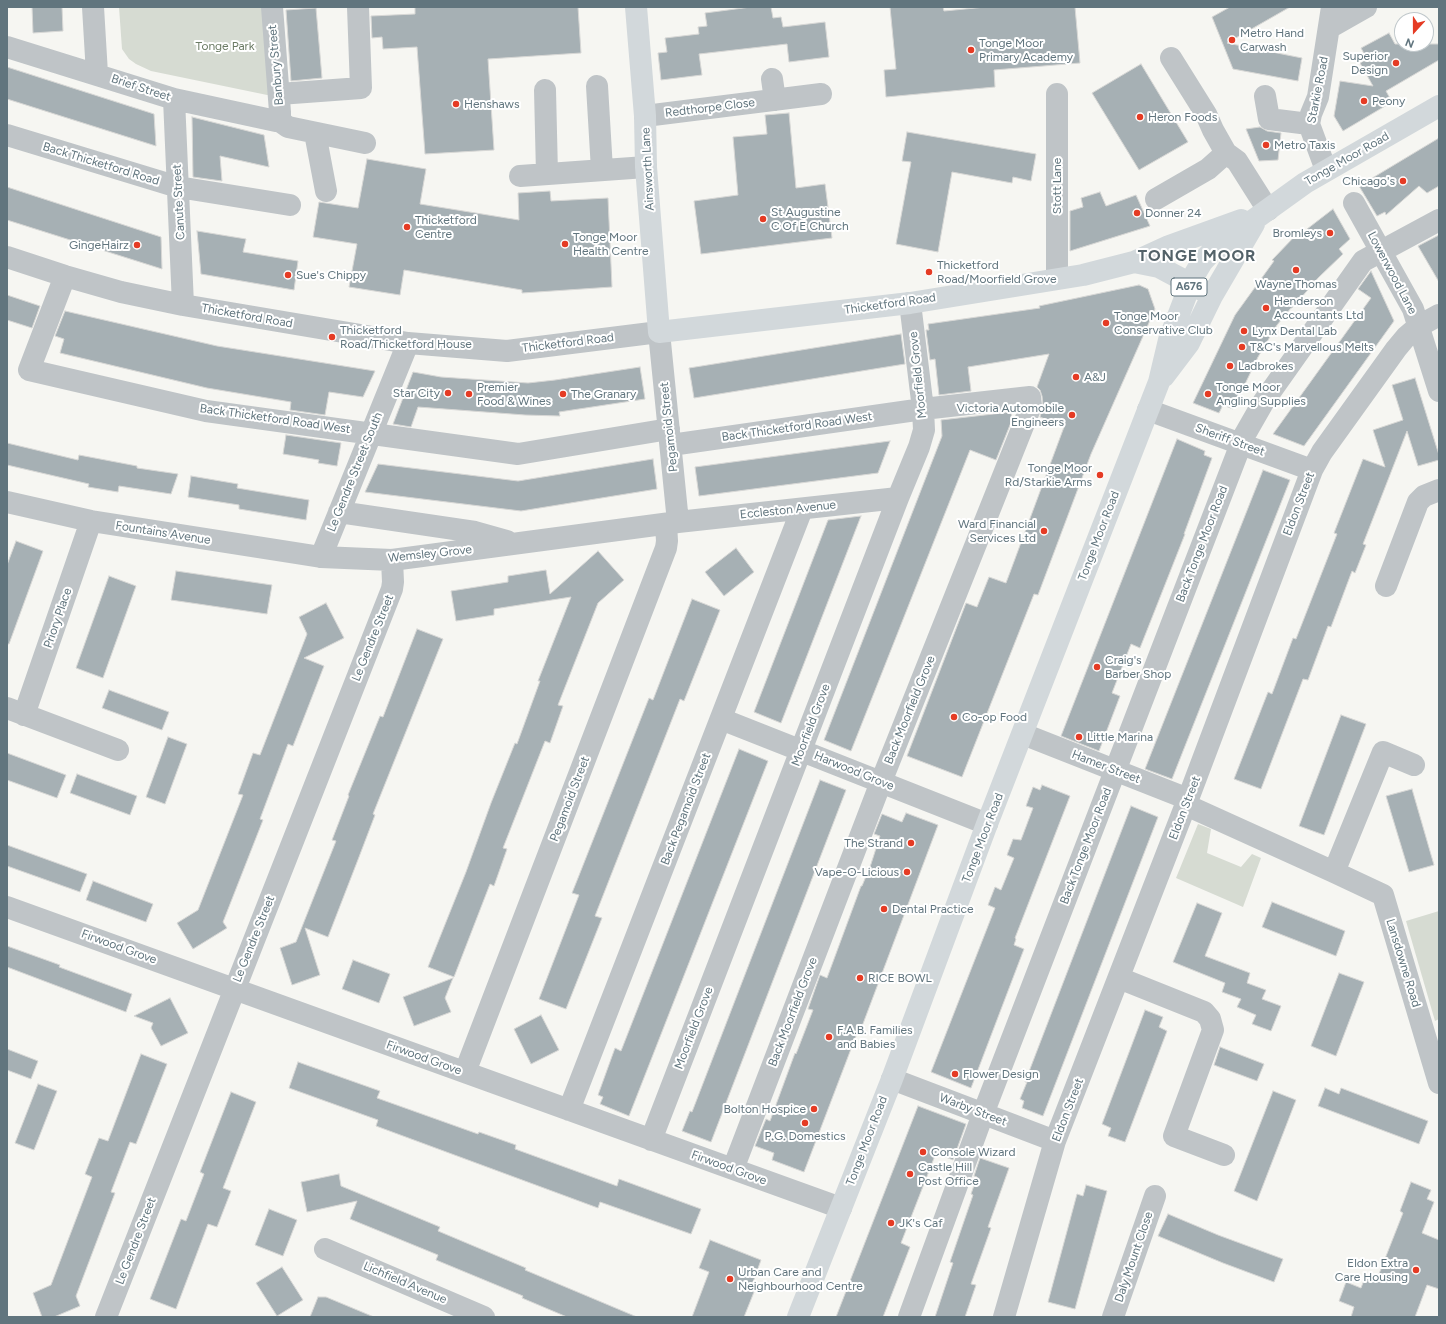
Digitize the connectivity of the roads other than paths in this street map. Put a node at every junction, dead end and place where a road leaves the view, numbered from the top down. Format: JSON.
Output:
{"nodes":[{"id":1,"x":93,"y":7,"type":"edge"},
{"id":2,"x":272,"y":7,"type":"edge"},
{"id":3,"x":358,"y":7,"type":"edge"},
{"id":4,"x":636,"y":7,"type":"edge"},
{"id":5,"x":1332,"y":7,"type":"edge"},
{"id":6,"x":1366,"y":7,"type":"edge"},
{"id":7,"x":1329,"y":28,"type":"junction"},
{"id":8,"x":7,"y":47,"type":"edge"},
{"id":9,"x":1172,"y":58,"type":"dead end"},
{"id":10,"x":97,"y":74,"type":"junction"},
{"id":11,"x":597,"y":86,"type":"dead end"},
{"id":12,"x":545,"y":90,"type":"dead end"},
{"id":13,"x":279,"y":94,"type":"junction"},
{"id":14,"x":821,"y":94,"type":"dead end"},
{"id":15,"x":1057,"y":94,"type":"dead end"},
{"id":16,"x":1265,"y":96,"type":"dead end"},
{"id":17,"x":174,"y":99,"type":"junction"},
{"id":18,"x":1439,"y":106,"type":"edge"},
{"id":19,"x":645,"y":116,"type":"junction"},
{"id":20,"x":277,"y":121,"type":"junction"},
{"id":21,"x":1309,"y":124,"type":"junction"},
{"id":22,"x":315,"y":132,"type":"junction"},
{"id":23,"x":7,"y":135,"type":"edge"},
{"id":24,"x":365,"y":143,"type":"dead end"},
{"id":25,"x":1226,"y":153,"type":"junction"},
{"id":26,"x":646,"y":167,"type":"junction"},
{"id":27,"x":602,"y":170,"type":"junction"},
{"id":28,"x":1326,"y":170,"type":"junction"},
{"id":29,"x":547,"y":174,"type":"junction"},
{"id":30,"x":520,"y":176,"type":"dead end"},
{"id":31,"x":178,"y":187,"type":"junction"},
{"id":32,"x":326,"y":191,"type":"dead end"},
{"id":33,"x":1156,"y":200,"type":"dead end"},
{"id":34,"x":1354,"y":203,"type":"dead end"},
{"id":35,"x":290,"y":205,"type":"dead end"},
{"id":36,"x":1263,"y":214,"type":"junction"},
{"id":37,"x":1439,"y":220,"type":"edge"},
{"id":38,"x":1382,"y":252,"type":"junction"},
{"id":39,"x":7,"y":257,"type":"edge"},
{"id":40,"x":1134,"y":262,"type":"junction"},
{"id":41,"x":65,"y":276,"type":"junction"},
{"id":42,"x":1056,"y":278,"type":"junction"},
{"id":43,"x":1190,"y":284,"type":"junction"},
{"id":44,"x":1212,"y":296,"type":"junction"},
{"id":45,"x":910,"y":303,"type":"junction"},
{"id":46,"x":183,"y":305,"type":"junction"},
{"id":47,"x":1439,"y":315,"type":"edge"},
{"id":48,"x":1419,"y":326,"type":"junction"},
{"id":49,"x":659,"y":332,"type":"junction"},
{"id":50,"x":408,"y":343,"type":"junction"},
{"id":51,"x":1160,"y":382,"type":"junction"},
{"id":52,"x":1439,"y":391,"type":"edge"},
{"id":53,"x":923,"y":409,"type":"junction"},
{"id":54,"x":1148,"y":410,"type":"junction"},
{"id":55,"x":372,"y":433,"type":"junction"},
{"id":56,"x":670,"y":437,"type":"junction"},
{"id":57,"x":1241,"y":444,"type":"junction"},
{"id":58,"x":1312,"y":470,"type":"junction"},
{"id":59,"x":1439,"y":490,"type":"edge"},
{"id":60,"x":898,"y":498,"type":"junction"},
{"id":61,"x":7,"y":502,"type":"edge"},
{"id":62,"x":802,"y":509,"type":"junction"},
{"id":63,"x":339,"y":512,"type":"junction"},
{"id":64,"x":91,"y":521,"type":"junction"},
{"id":65,"x":672,"y":523,"type":"junction"},
{"id":66,"x":515,"y":544,"type":"junction"},
{"id":67,"x":321,"y":556,"type":"junction"},
{"id":68,"x":392,"y":560,"type":"junction"},
{"id":69,"x":1386,"y":586,"type":"dead end"},
{"id":70,"x":16,"y":712,"type":"edge"},
{"id":71,"x":721,"y":719,"type":"junction"},
{"id":72,"x":1023,"y":734,"type":"junction"},
{"id":73,"x":118,"y":750,"type":"dead end"},
{"id":74,"x":801,"y":750,"type":"junction"},
{"id":75,"x":1414,"y":764,"type":"dead end"},
{"id":76,"x":1115,"y":770,"type":"junction"},
{"id":77,"x":881,"y":782,"type":"junction"},
{"id":78,"x":1187,"y":802,"type":"junction"},
{"id":79,"x":987,"y":824,"type":"junction"},
{"id":80,"x":1334,"y":872,"type":"junction"},
{"id":81,"x":7,"y":907,"type":"edge"},
{"id":82,"x":1119,"y":978,"type":"junction"},
{"id":83,"x":234,"y":989,"type":"junction"},
{"id":84,"x":465,"y":1072,"type":"junction"},
{"id":85,"x":892,"y":1079,"type":"junction"},
{"id":86,"x":1439,"y":1083,"type":"edge"},
{"id":87,"x":569,"y":1110,"type":"junction"},
{"id":88,"x":983,"y":1114,"type":"junction"},
{"id":89,"x":651,"y":1140,"type":"junction"},
{"id":90,"x":1055,"y":1141,"type":"junction"},
{"id":91,"x":1224,"y":1155,"type":"dead end"},
{"id":92,"x":733,"y":1169,"type":"junction"},
{"id":93,"x":1155,"y":1196,"type":"dead end"},
{"id":94,"x":841,"y":1208,"type":"junction"},
{"id":95,"x":325,"y":1249,"type":"dead end"},
{"id":96,"x":106,"y":1317,"type":"edge"},
{"id":97,"x":484,"y":1317,"type":"edge"},
{"id":98,"x":798,"y":1317,"type":"edge"},
{"id":99,"x":909,"y":1317,"type":"edge"},
{"id":100,"x":1004,"y":1317,"type":"edge"},
{"id":101,"x":1113,"y":1317,"type":"edge"}],
"edges":[{"from":1,"to":10,"type":"street"},
{"from":2,"to":13,"type":"street","name":"Banbury Street"},
{"from":3,"to":13,"type":"street"},
{"from":4,"to":19,"type":"main road","name":"Ainsworth Lane"},
{"from":5,"to":7,"type":"street","name":"Starkie Road"},
{"from":6,"to":7,"type":"street"},
{"from":7,"to":21,"type":"street","name":"Starkie Road"},
{"from":8,"to":10,"type":"street","name":"Brief Street"},
{"from":9,"to":25,"type":"street"},
{"from":10,"to":17,"type":"street","name":"Brief Street"},
{"from":11,"to":27,"type":"street"},
{"from":12,"to":29,"type":"street"},
{"from":13,"to":20,"type":"street","name":"Banbury Street"},
{"from":14,"to":19,"type":"street","name":"Redthorpe Close"},
{"from":15,"to":42,"type":"street","name":"Stott Lane"},
{"from":16,"to":21,"type":"street"},
{"from":17,"to":20,"type":"street","name":"Brief Street"},
{"from":17,"to":31,"type":"street","name":"Canute Street"},
{"from":18,"to":28,"type":"main road","name":"Tonge Moor Road","number":"A676"},
{"from":19,"to":26,"type":"main road","name":"Ainsworth Lane"},
{"from":20,"to":22,"type":"street","name":"Brief Street"},
{"from":21,"to":28,"type":"street","name":"Starkie Road"},
{"from":22,"to":24,"type":"street","name":"Brief Street"},
{"from":22,"to":32,"type":"street"},
{"from":23,"to":31,"type":"street","name":"Back Thicketford Road"},
{"from":25,"to":33,"type":"street"},
{"from":25,"to":36,"type":"street"},
{"from":26,"to":27,"type":"street"},
{"from":26,"to":49,"type":"main road","name":"Ainsworth Lane"},
{"from":27,"to":29,"type":"street"},
{"from":28,"to":36,"type":"main road","name":"Tonge Moor Road","number":"A676"},
{"from":29,"to":30,"type":"street"},
{"from":31,"to":35,"type":"street","name":"Back Thicketford Road"},
{"from":31,"to":46,"type":"street","name":"Canute Street"},
{"from":34,"to":38,"type":"street","name":"Lowerwood Lane"},
{"from":36,"to":40,"type":"main road","name":"Thicketford Road"},
{"from":36,"to":43,"type":"main road","name":"Tonge Moor Road","number":"A676"},
{"from":36,"to":44,"type":"main road","name":"Tonge Moor Road","number":"A676"},
{"from":37,"to":38,"type":"street","name":"Back Tonge Moor Road"},
{"from":38,"to":48,"type":"street","name":"Lowerwood Lane"},
{"from":38,"to":57,"type":"street","name":"Back Tonge Moor Road"},
{"from":39,"to":41,"type":"street","name":"Thicketford Road"},
{"from":40,"to":42,"type":"main road","name":"Thicketford Road"},
{"from":40,"to":43,"type":"main road","name":"Thicketford Road"},
{"from":41,"to":46,"type":"street","name":"Thicketford Road"},
{"from":41,"to":55,"type":"street","name":"Back Thicketford Road West"},
{"from":42,"to":45,"type":"main road","name":"Thicketford Road"},
{"from":43,"to":44,"type":"main road","name":"Thicketford Road"},
{"from":43,"to":51,"type":"main road","name":"Tonge Moor Road","number":"A676"},
{"from":44,"to":51,"type":"main road","name":"Tonge Moor Road","number":"A676"},
{"from":45,"to":49,"type":"main road","name":"Thicketford Road"},
{"from":45,"to":53,"type":"street","name":"Moorfield Grove"},
{"from":46,"to":50,"type":"street","name":"Thicketford Road"},
{"from":47,"to":48,"type":"street","name":"Eldon Street"},
{"from":48,"to":52,"type":"street","name":"Lowerwood Lane"},
{"from":48,"to":58,"type":"street","name":"Eldon Street"},
{"from":49,"to":50,"type":"street","name":"Thicketford Road"},
{"from":49,"to":56,"type":"street","name":"Pegamoid Street"},
{"from":50,"to":55,"type":"street","name":"Le Gendre Street South"},
{"from":51,"to":54,"type":"main road","name":"Tonge Moor Road","number":"A676"},
{"from":53,"to":56,"type":"street","name":"Back Thicketford Road West"},
{"from":53,"to":60,"type":"street","name":"Moorfield Grove"},
{"from":53,"to":77,"type":"street","name":"Back Moorfield Grove"},
{"from":54,"to":57,"type":"street","name":"Sheriff Street"},
{"from":54,"to":72,"type":"main road","name":"Tonge Moor Road","number":"A676"},
{"from":55,"to":56,"type":"street","name":"Back Thicketford Road West"},
{"from":55,"to":63,"type":"street","name":"Le Gendre Street South"},
{"from":56,"to":65,"type":"street","name":"Pegamoid Street"},
{"from":57,"to":58,"type":"street","name":"Sheriff Street"},
{"from":57,"to":76,"type":"street","name":"Back Tonge Moor Road"},
{"from":58,"to":78,"type":"street","name":"Eldon Street"},
{"from":59,"to":69,"type":"street"},
{"from":60,"to":62,"type":"street","name":"Eccleston Avenue"},
{"from":60,"to":74,"type":"street","name":"Moorfield Grove"},
{"from":61,"to":64,"type":"street","name":"Fountains Avenue"},
{"from":62,"to":65,"type":"street","name":"Eccleston Avenue"},
{"from":62,"to":71,"type":"street","name":"Back Pegamoid Street"},
{"from":63,"to":66,"type":"street","name":"Wemsley Grove"},
{"from":63,"to":67,"type":"street","name":"Le Gendre Street South"},
{"from":64,"to":67,"type":"street","name":"Fountains Avenue"},
{"from":64,"to":70,"type":"street","name":"Priory Place"},
{"from":65,"to":66,"type":"street","name":"Wemsley Grove"},
{"from":65,"to":84,"type":"street","name":"Pegamoid Street"},
{"from":66,"to":68,"type":"street","name":"Wemsley Grove"},
{"from":67,"to":68,"type":"street","name":"Wemsley Grove"},
{"from":68,"to":83,"type":"street","name":"Le Gendre Street"},
{"from":70,"to":73,"type":"street","name":"Priory Place"},
{"from":71,"to":74,"type":"street","name":"Harwood Grove"},
{"from":71,"to":87,"type":"street","name":"Back Pegamoid Street"},
{"from":72,"to":76,"type":"street","name":"Hamer Street"},
{"from":72,"to":79,"type":"main road","name":"Tonge Moor Road","number":"A676"},
{"from":74,"to":77,"type":"street","name":"Harwood Grove"},
{"from":74,"to":89,"type":"street","name":"Moorfield Grove"},
{"from":75,"to":80,"type":"street"},
{"from":76,"to":78,"type":"street","name":"Hamer Street"},
{"from":76,"to":88,"type":"street","name":"Back Tonge Moor Road"},
{"from":77,"to":79,"type":"street","name":"Harwood Grove"},
{"from":77,"to":92,"type":"street","name":"Back Moorfield Grove"},
{"from":78,"to":80,"type":"street","name":"Lansdowne Road"},
{"from":78,"to":82,"type":"street","name":"Eldon Street"},
{"from":79,"to":85,"type":"main road","name":"Tonge Moor Road","number":"A676"},
{"from":80,"to":86,"type":"street","name":"Lansdowne Road"},
{"from":81,"to":83,"type":"street","name":"Firwood Grove"},
{"from":82,"to":90,"type":"street","name":"Eldon Street"},
{"from":82,"to":91,"type":"street"},
{"from":83,"to":84,"type":"street","name":"Firwood Grove"},
{"from":83,"to":96,"type":"street","name":"Le Gendre Street"},
{"from":84,"to":87,"type":"street","name":"Firwood Grove"},
{"from":85,"to":88,"type":"street","name":"Warby Street"},
{"from":85,"to":94,"type":"main road","name":"Tonge Moor Road","number":"A676"},
{"from":87,"to":89,"type":"street","name":"Firwood Grove"},
{"from":88,"to":90,"type":"street","name":"Warby Street"},
{"from":88,"to":99,"type":"street","name":"Back Tonge Moor Road"},
{"from":89,"to":92,"type":"street","name":"Firwood Grove"},
{"from":90,"to":100,"type":"street","name":"Eldon Street"},
{"from":92,"to":94,"type":"street","name":"Firwood Grove"},
{"from":93,"to":101,"type":"street","name":"Daly Mount Close"},
{"from":94,"to":98,"type":"main road","name":"Tonge Moor Road","number":"A676"},
{"from":95,"to":97,"type":"street","name":"Lichfield Avenue"}]}
